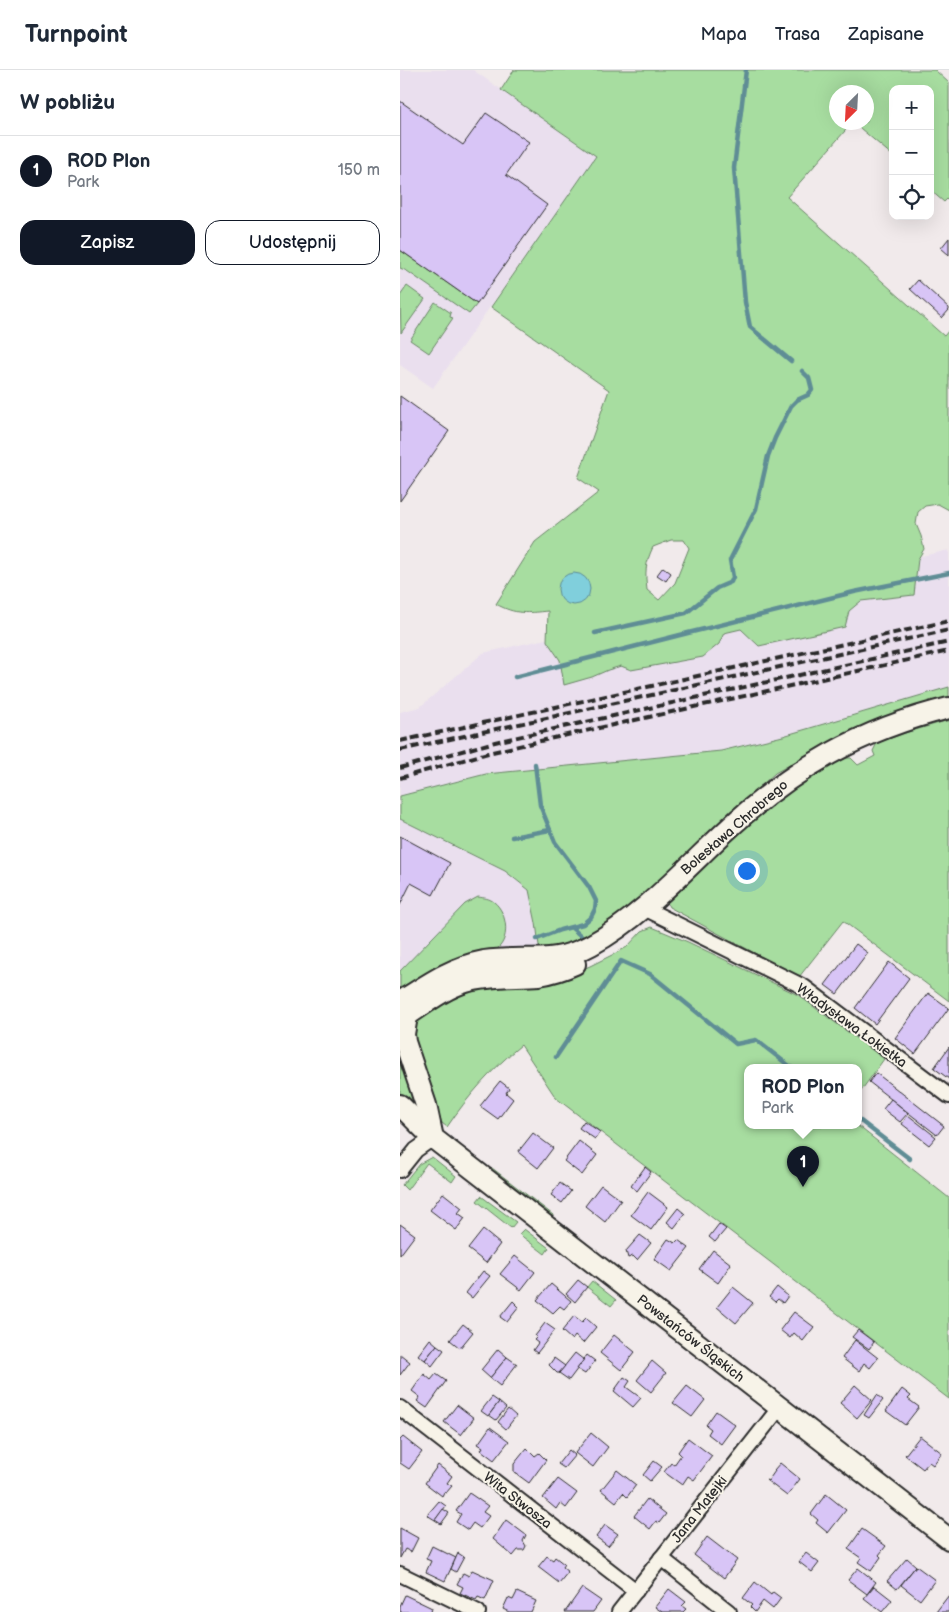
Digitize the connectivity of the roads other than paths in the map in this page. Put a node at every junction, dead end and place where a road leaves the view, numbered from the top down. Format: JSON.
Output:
{"nodes":[{"id":1,"x":949,"y":708,"type":"edge"},
{"id":2,"x":641,"y":911,"type":"junction"},
{"id":3,"x":402,"y":1012,"type":"edge"},
{"id":4,"x":949,"y":1096,"type":"edge"},
{"id":5,"x":400,"y":1105,"type":"edge"},
{"id":6,"x":400,"y":1121,"type":"edge"},
{"id":7,"x":433,"y":1138,"type":"junction"},
{"id":8,"x":400,"y":1170,"type":"edge"},
{"id":9,"x":780,"y":1407,"type":"junction"},
{"id":10,"x":400,"y":1408,"type":"edge"},
{"id":11,"x":949,"y":1539,"type":"edge"},
{"id":12,"x":661,"y":1558,"type":"junction"},
{"id":13,"x":400,"y":1574,"type":"edge"},
{"id":14,"x":636,"y":1591,"type":"junction"},
{"id":15,"x":478,"y":1612,"type":"edge"},
{"id":16,"x":619,"y":1612,"type":"edge"},
{"id":17,"x":730,"y":1612,"type":"edge"}],
"edges":[{"from":1,"to":2,"type":"street","name":"Bolesława Chrobrego"},
{"from":2,"to":3,"type":"street","name":"Bolesława Chrobrego"},
{"from":2,"to":4,"type":"street","name":"Władysława Łokietka"},
{"from":3,"to":7,"type":"street"},
{"from":5,"to":7,"type":"street","name":"Powstańców Śląskich"},
{"from":6,"to":7,"type":"street","name":"Powstańców Śląskich"},
{"from":7,"to":8,"type":"street"},
{"from":7,"to":9,"type":"street","name":"Powstańców Śląskich"},
{"from":9,"to":11,"type":"street","name":"Powstańców Śląskich"},
{"from":9,"to":12,"type":"street","name":"Jana Matejki"},
{"from":10,"to":14,"type":"street","name":"Wita Stwosza"},
{"from":12,"to":14,"type":"street","name":"Jana Matejki"},
{"from":12,"to":17,"type":"street"},
{"from":13,"to":15,"type":"street"},
{"from":14,"to":16,"type":"street","name":"Jana Matejki"}]}
